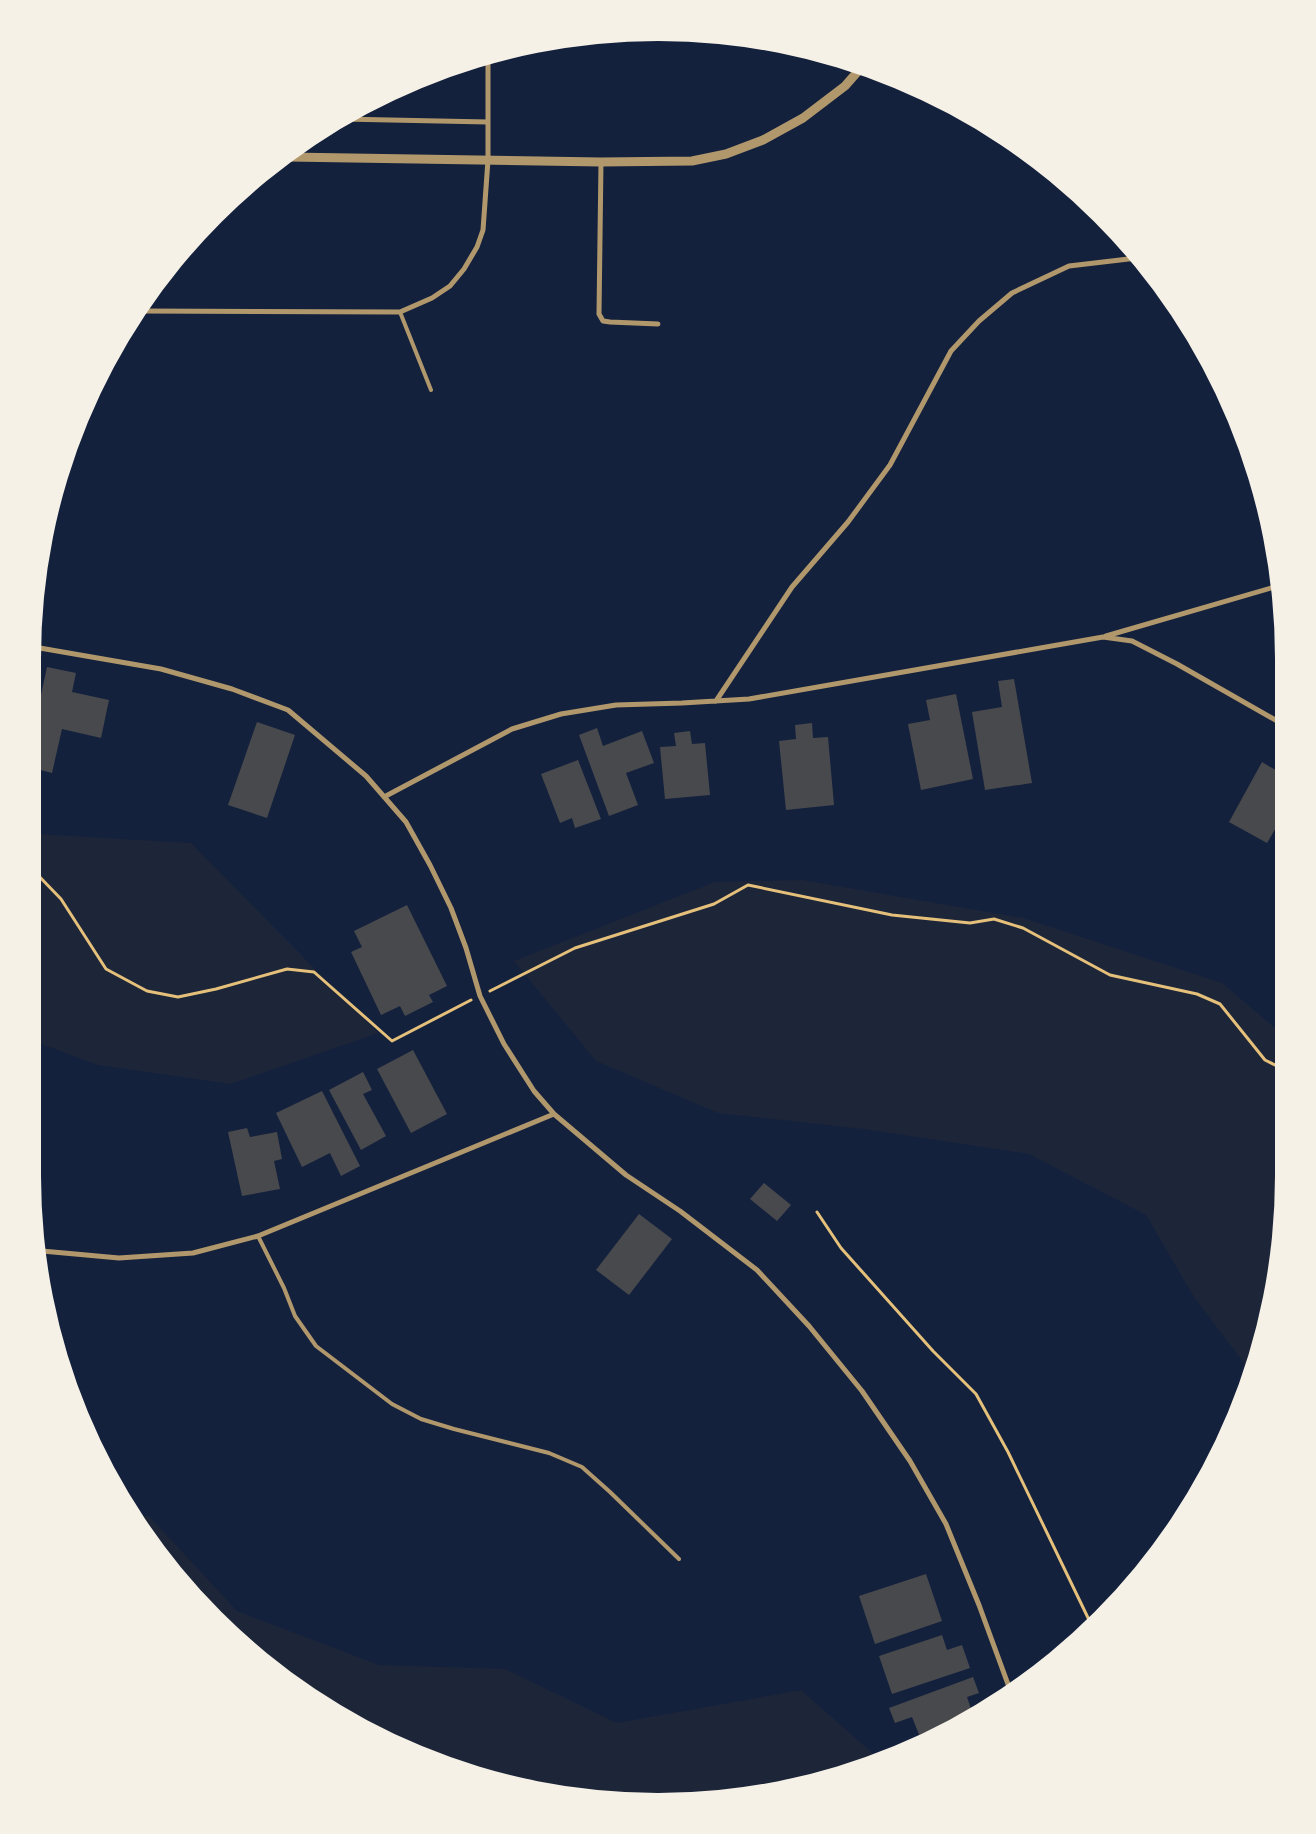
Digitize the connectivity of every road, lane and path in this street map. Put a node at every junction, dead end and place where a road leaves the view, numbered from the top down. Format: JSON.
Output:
{"nodes":[{"id":1,"x":488,"y":65,"type":"edge"},
{"id":2,"x":856,"y":74,"type":"edge"},
{"id":3,"x":359,"y":119,"type":"edge"},
{"id":4,"x":488,"y":122,"type":"junction"},
{"id":5,"x":299,"y":157,"type":"edge"},
{"id":6,"x":488,"y":160,"type":"junction"},
{"id":7,"x":600,"y":162,"type":"junction"},
{"id":8,"x":1128,"y":259,"type":"edge"},
{"id":9,"x":148,"y":311,"type":"edge"},
{"id":10,"x":400,"y":312,"type":"junction"},
{"id":11,"x":658,"y":324,"type":"dead end"},
{"id":12,"x":431,"y":390,"type":"dead end"},
{"id":13,"x":1270,"y":588,"type":"edge"},
{"id":14,"x":1103,"y":638,"type":"junction"},
{"id":15,"x":41,"y":648,"type":"edge"},
{"id":16,"x":716,"y":701,"type":"junction"},
{"id":17,"x":1275,"y":720,"type":"edge"},
{"id":18,"x":384,"y":797,"type":"junction"},
{"id":19,"x":41,"y":879,"type":"edge"},
{"id":20,"x":480,"y":996,"type":"junction"},
{"id":21,"x":1275,"y":1065,"type":"edge"},
{"id":22,"x":554,"y":1114,"type":"junction"},
{"id":23,"x":817,"y":1212,"type":"dead end"},
{"id":24,"x":258,"y":1236,"type":"junction"},
{"id":25,"x":46,"y":1251,"type":"edge"},
{"id":26,"x":678,"y":1558,"type":"dead end"},
{"id":27,"x":1088,"y":1618,"type":"edge"},
{"id":28,"x":1008,"y":1684,"type":"edge"}],
"edges":[{"from":1,"to":4,"type":"street"},
{"from":2,"to":7,"type":"street"},
{"from":3,"to":4,"type":"street"},
{"from":4,"to":6,"type":"street"},
{"from":5,"to":6,"type":"street"},
{"from":6,"to":7,"type":"street"},
{"from":6,"to":10,"type":"street"},
{"from":7,"to":11,"type":"street"},
{"from":8,"to":16,"type":"street"},
{"from":9,"to":10,"type":"street"},
{"from":10,"to":12,"type":"lane"},
{"from":13,"to":14,"type":"street"},
{"from":14,"to":16,"type":"street"},
{"from":14,"to":17,"type":"street"},
{"from":15,"to":18,"type":"street"},
{"from":16,"to":18,"type":"street"},
{"from":18,"to":20,"type":"street"},
{"from":19,"to":20,"type":"path"},
{"from":20,"to":21,"type":"path"},
{"from":20,"to":22,"type":"street"},
{"from":22,"to":24,"type":"street"},
{"from":22,"to":28,"type":"street"},
{"from":23,"to":27,"type":"path"},
{"from":24,"to":25,"type":"street"},
{"from":24,"to":26,"type":"lane"}]}
